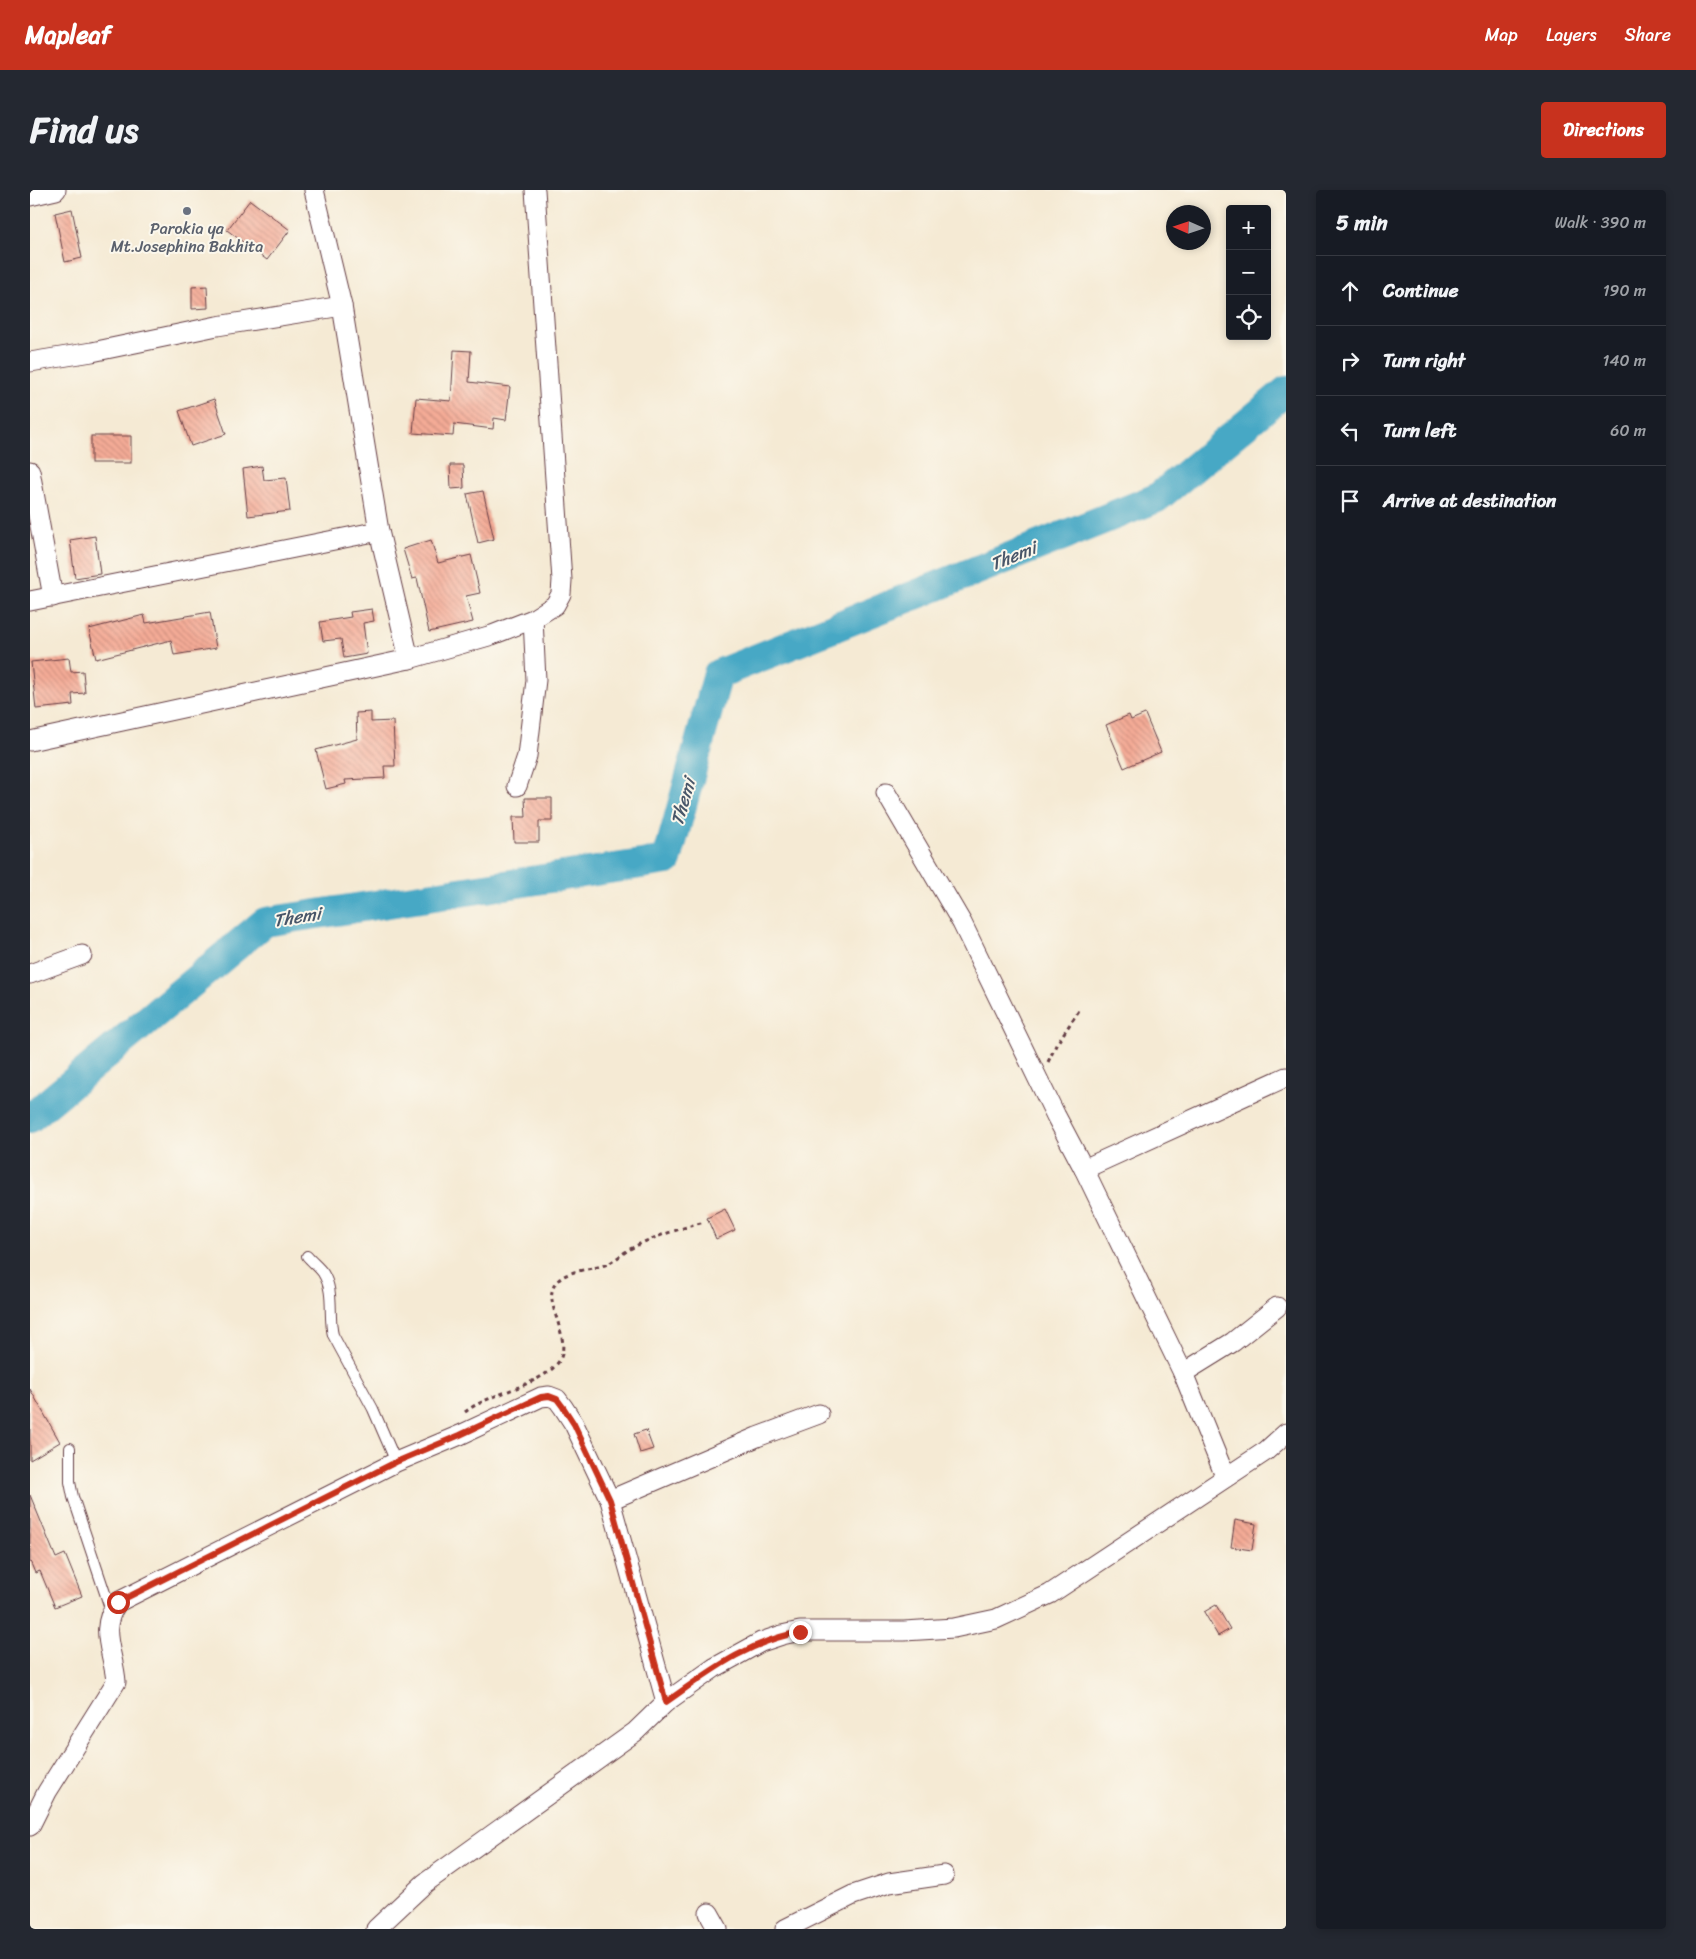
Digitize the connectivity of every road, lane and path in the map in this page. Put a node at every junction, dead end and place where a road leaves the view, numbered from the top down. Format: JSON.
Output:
{"nodes":[{"id":1,"x":56,"y":190,"type":"edge"},
{"id":2,"x":314,"y":190,"type":"edge"},
{"id":3,"x":535,"y":190,"type":"edge"},
{"id":4,"x":30,"y":196,"type":"edge"},
{"id":5,"x":342,"y":306,"type":"junction"},
{"id":6,"x":30,"y":362,"type":"edge"},
{"id":7,"x":30,"y":470,"type":"edge"},
{"id":8,"x":379,"y":531,"type":"junction"},
{"id":9,"x":54,"y":598,"type":"junction"},
{"id":10,"x":30,"y":601,"type":"edge"},
{"id":11,"x":533,"y":619,"type":"junction"},
{"id":12,"x":409,"y":659,"type":"junction"},
{"id":13,"x":30,"y":741,"type":"edge"},
{"id":14,"x":517,"y":786,"type":"dead end"},
{"id":15,"x":886,"y":793,"type":"dead end"},
{"id":16,"x":82,"y":955,"type":"dead end"},
{"id":17,"x":30,"y":974,"type":"edge"},
{"id":18,"x":1080,"y":1009,"type":"dead end"},
{"id":19,"x":1286,"y":1077,"type":"edge"},
{"id":20,"x":1040,"y":1081,"type":"junction"},
{"id":21,"x":1084,"y":1169,"type":"junction"},
{"id":22,"x":704,"y":1222,"type":"dead end"},
{"id":23,"x":307,"y":1256,"type":"dead end"},
{"id":24,"x":1277,"y":1307,"type":"dead end"},
{"id":25,"x":1183,"y":1373,"type":"junction"},
{"id":26,"x":819,"y":1414,"type":"dead end"},
{"id":27,"x":1286,"y":1432,"type":"edge"},
{"id":28,"x":460,"y":1435,"type":"junction"},
{"id":29,"x":70,"y":1448,"type":"dead end"},
{"id":30,"x":396,"y":1462,"type":"junction"},
{"id":31,"x":1225,"y":1476,"type":"junction"},
{"id":32,"x":610,"y":1500,"type":"junction"},
{"id":33,"x":112,"y":1611,"type":"junction"},
{"id":34,"x":666,"y":1702,"type":"junction"},
{"id":35,"x":30,"y":1826,"type":"edge"},
{"id":36,"x":944,"y":1875,"type":"dead end"},
{"id":37,"x":376,"y":1929,"type":"edge"},
{"id":38,"x":785,"y":1929,"type":"edge"}],
"edges":[{"from":1,"to":4,"type":"street"},
{"from":2,"to":5,"type":"street"},
{"from":3,"to":11,"type":"street"},
{"from":5,"to":6,"type":"street"},
{"from":5,"to":8,"type":"street"},
{"from":7,"to":9,"type":"street"},
{"from":8,"to":9,"type":"street"},
{"from":8,"to":12,"type":"street"},
{"from":9,"to":10,"type":"street"},
{"from":11,"to":12,"type":"street"},
{"from":11,"to":14,"type":"street"},
{"from":12,"to":13,"type":"street"},
{"from":15,"to":20,"type":"street"},
{"from":16,"to":17,"type":"street"},
{"from":18,"to":20,"type":"path"},
{"from":19,"to":21,"type":"street"},
{"from":20,"to":21,"type":"street"},
{"from":21,"to":25,"type":"street"},
{"from":22,"to":28,"type":"path"},
{"from":23,"to":30,"type":"lane"},
{"from":24,"to":25,"type":"street"},
{"from":25,"to":31,"type":"street"},
{"from":26,"to":32,"type":"street"},
{"from":27,"to":31,"type":"street"},
{"from":28,"to":30,"type":"street"},
{"from":28,"to":32,"type":"street"},
{"from":29,"to":33,"type":"lane"},
{"from":30,"to":33,"type":"street"},
{"from":31,"to":34,"type":"street"},
{"from":32,"to":34,"type":"street"},
{"from":33,"to":35,"type":"street"},
{"from":34,"to":37,"type":"street"},
{"from":36,"to":38,"type":"street"}]}
